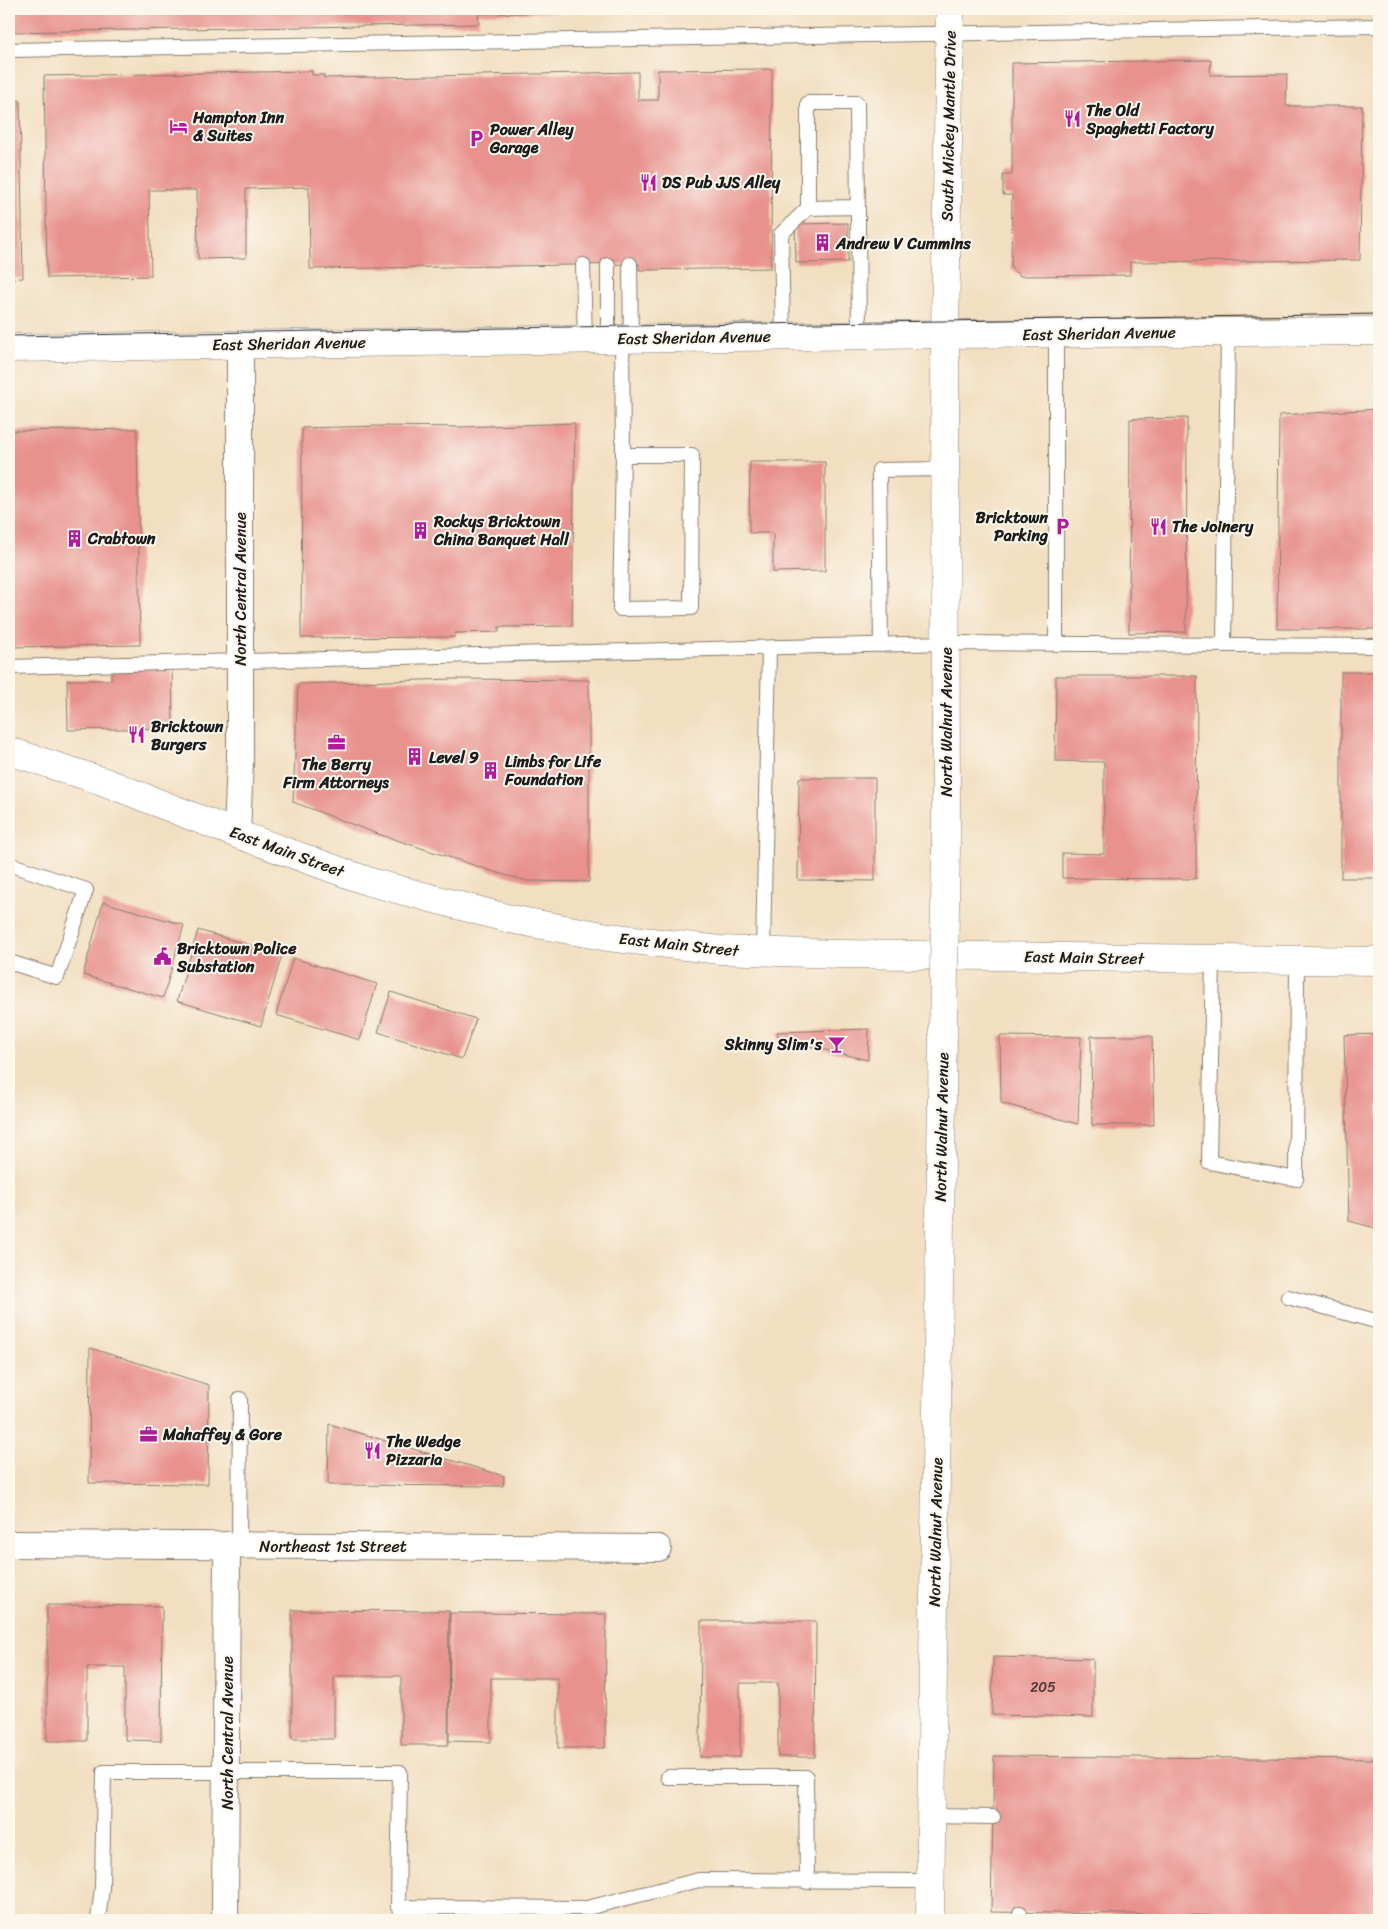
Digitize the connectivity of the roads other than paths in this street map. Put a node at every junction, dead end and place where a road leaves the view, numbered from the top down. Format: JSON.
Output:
{"nodes":[{"id":1,"x":950,"y":21,"type":"edge"},
{"id":2,"x":1379,"y":26,"type":"edge"},
{"id":3,"x":9,"y":50,"type":"edge"},
{"id":4,"x":857,"y":207,"type":"junction"},
{"id":5,"x":808,"y":208,"type":"junction"},
{"id":6,"x":630,"y":264,"type":"dead end"},
{"id":7,"x":584,"y":265,"type":"dead end"},
{"id":8,"x":608,"y":265,"type":"dead end"},
{"id":9,"x":1379,"y":330,"type":"edge"},
{"id":10,"x":1228,"y":332,"type":"junction"},
{"id":11,"x":1056,"y":333,"type":"junction"},
{"id":12,"x":945,"y":334,"type":"junction"},
{"id":13,"x":859,"y":335,"type":"junction"},
{"id":14,"x":783,"y":336,"type":"junction"},
{"id":15,"x":612,"y":338,"type":"junction"},
{"id":16,"x":240,"y":344,"type":"junction"},
{"id":17,"x":9,"y":348,"type":"edge"},
{"id":18,"x":623,"y":455,"type":"junction"},
{"id":19,"x":945,"y":469,"type":"junction"},
{"id":20,"x":946,"y":643,"type":"junction"},
{"id":21,"x":1056,"y":643,"type":"junction"},
{"id":22,"x":881,"y":644,"type":"junction"},
{"id":23,"x":1224,"y":645,"type":"junction"},
{"id":24,"x":1379,"y":646,"type":"edge"},
{"id":25,"x":769,"y":648,"type":"junction"},
{"id":26,"x":240,"y":662,"type":"junction"},
{"id":27,"x":9,"y":667,"type":"edge"},
{"id":28,"x":9,"y":751,"type":"edge"},
{"id":29,"x":237,"y":834,"type":"junction"},
{"id":30,"x":9,"y":864,"type":"edge"},
{"id":31,"x":762,"y":951,"type":"junction"},
{"id":32,"x":1213,"y":959,"type":"junction"},
{"id":33,"x":1297,"y":960,"type":"junction"},
{"id":34,"x":9,"y":962,"type":"edge"},
{"id":35,"x":1379,"y":962,"type":"edge"},
{"id":36,"x":1288,"y":1297,"type":"dead end"},
{"id":37,"x":1379,"y":1322,"type":"edge"},
{"id":38,"x":240,"y":1399,"type":"dead end"},
{"id":39,"x":9,"y":1544,"type":"edge"},
{"id":40,"x":233,"y":1545,"type":"junction"},
{"id":41,"x":658,"y":1548,"type":"dead end"},
{"id":42,"x":227,"y":1771,"type":"junction"},
{"id":43,"x":668,"y":1777,"type":"dead end"},
{"id":44,"x":931,"y":1816,"type":"junction"},
{"id":45,"x":993,"y":1817,"type":"dead end"},
{"id":46,"x":931,"y":1881,"type":"junction"},
{"id":47,"x":807,"y":1882,"type":"junction"},
{"id":48,"x":98,"y":1920,"type":"edge"},
{"id":49,"x":225,"y":1920,"type":"edge"},
{"id":50,"x":930,"y":1920,"type":"edge"}],
"edges":[{"from":1,"to":2,"type":"lane"},
{"from":1,"to":3,"type":"lane"},
{"from":1,"to":12,"type":"street","name":"South Mickey Mantle Drive"},
{"from":4,"to":5,"type":"lane"},
{"from":4,"to":5,"type":"lane"},
{"from":4,"to":13,"type":"lane"},
{"from":5,"to":14,"type":"lane"},
{"from":6,"to":15,"type":"lane"},
{"from":7,"to":15,"type":"lane"},
{"from":8,"to":15,"type":"lane"},
{"from":9,"to":10,"type":"street","name":"East Sheridan Avenue"},
{"from":10,"to":11,"type":"street","name":"East Sheridan Avenue"},
{"from":10,"to":23,"type":"lane"},
{"from":11,"to":12,"type":"street","name":"East Sheridan Avenue"},
{"from":11,"to":21,"type":"lane"},
{"from":12,"to":13,"type":"street","name":"East Sheridan Avenue"},
{"from":12,"to":19,"type":"street","name":"North Walnut Avenue"},
{"from":13,"to":14,"type":"street","name":"East Sheridan Avenue"},
{"from":14,"to":15,"type":"street","name":"East Sheridan Avenue"},
{"from":15,"to":16,"type":"street","name":"East Sheridan Avenue"},
{"from":15,"to":18,"type":"lane"},
{"from":16,"to":17,"type":"street","name":"East Sheridan Avenue"},
{"from":16,"to":26,"type":"street","name":"North Central Avenue"},
{"from":18,"to":18,"type":"lane"},
{"from":19,"to":20,"type":"street","name":"North Walnut Avenue"},
{"from":19,"to":22,"type":"lane"},
{"from":20,"to":21,"type":"lane"},
{"from":20,"to":22,"type":"lane"},
{"from":20,"to":44,"type":"street","name":"North Walnut Avenue","bridge":true},
{"from":21,"to":23,"type":"lane"},
{"from":22,"to":25,"type":"lane"},
{"from":23,"to":24,"type":"lane"},
{"from":25,"to":26,"type":"lane"},
{"from":25,"to":31,"type":"lane"},
{"from":26,"to":27,"type":"lane"},
{"from":26,"to":29,"type":"street","name":"North Central Avenue"},
{"from":28,"to":29,"type":"street","name":"East Main Street"},
{"from":29,"to":31,"type":"street","name":"East Main Street"},
{"from":30,"to":34,"type":"lane"},
{"from":31,"to":32,"type":"street","name":"East Main Street"},
{"from":32,"to":33,"type":"street","name":"East Main Street"},
{"from":32,"to":33,"type":"lane"},
{"from":33,"to":35,"type":"street","name":"East Main Street"},
{"from":36,"to":37,"type":"lane"},
{"from":38,"to":40,"type":"lane"},
{"from":39,"to":40,"type":"street","name":"Northeast 1st Street"},
{"from":40,"to":41,"type":"street","name":"Northeast 1st Street"},
{"from":40,"to":42,"type":"street","name":"North Central Avenue"},
{"from":42,"to":47,"type":"lane"},
{"from":42,"to":48,"type":"lane"},
{"from":42,"to":49,"type":"street","name":"North Central Avenue"},
{"from":43,"to":47,"type":"lane"},
{"from":44,"to":45,"type":"lane"},
{"from":44,"to":46,"type":"street","name":"North Walnut Avenue"},
{"from":46,"to":47,"type":"lane"},
{"from":46,"to":50,"type":"street","name":"North Walnut Avenue"}]}
